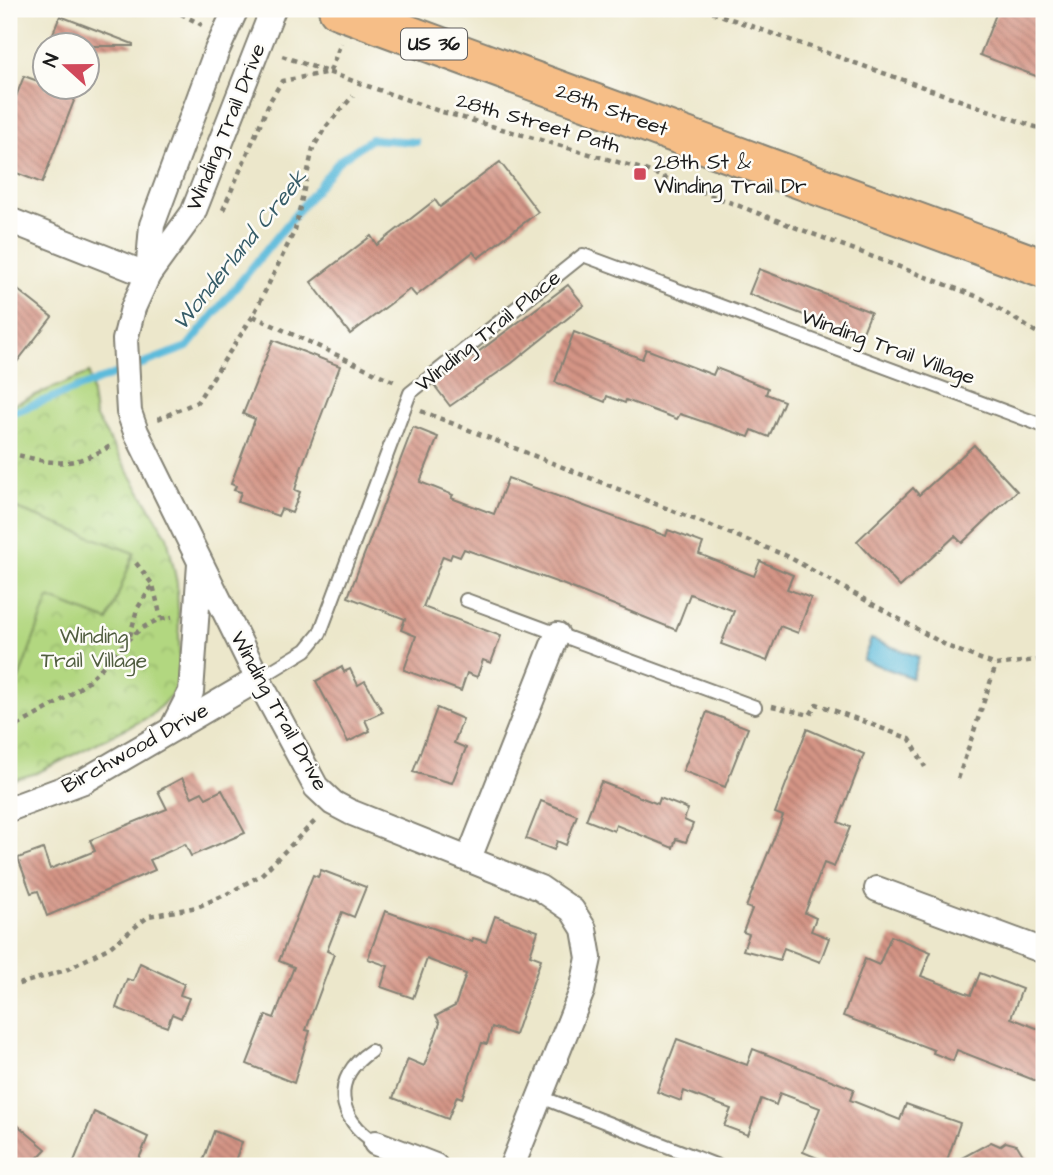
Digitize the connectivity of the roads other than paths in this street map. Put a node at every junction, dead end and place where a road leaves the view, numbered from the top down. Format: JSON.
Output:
{"nodes":[{"id":1,"x":236,"y":9,"type":"edge"},
{"id":2,"x":273,"y":9,"type":"edge"},
{"id":3,"x":338,"y":9,"type":"edge"},
{"id":4,"x":9,"y":220,"type":"edge"},
{"id":5,"x":1044,"y":269,"type":"edge"},
{"id":6,"x":148,"y":275,"type":"junction"},
{"id":7,"x":718,"y":305,"type":"joint"},
{"id":8,"x":1044,"y":426,"type":"edge"},
{"id":9,"x":200,"y":563,"type":"junction"},
{"id":10,"x":466,"y":600,"type":"dead end"},
{"id":11,"x":557,"y":635,"type":"junction"},
{"id":12,"x":258,"y":679,"type":"junction"},
{"id":13,"x":755,"y":707,"type":"road end"},
{"id":14,"x":172,"y":730,"type":"junction"},
{"id":15,"x":9,"y":809,"type":"edge"},
{"id":16,"x":469,"y":858,"type":"junction"},
{"id":17,"x":877,"y":889,"type":"dead end"},
{"id":18,"x":1044,"y":951,"type":"edge"},
{"id":19,"x":371,"y":1051,"type":"dead end"},
{"id":20,"x":541,"y":1097,"type":"junction"},
{"id":21,"x":376,"y":1143,"type":"joint"},
{"id":22,"x":435,"y":1166,"type":"edge"},
{"id":23,"x":512,"y":1166,"type":"edge"},
{"id":24,"x":718,"y":1166,"type":"edge"}],
"edges":[{"from":1,"to":6,"type":"street","name":"Winding Trail Drive"},
{"from":2,"to":6,"type":"street","name":"Winding Trail Drive"},
{"from":3,"to":5,"type":"highway","name":"28th Street","number":"US 36"},
{"from":4,"to":6,"type":"street"},
{"from":6,"to":9,"type":"street","name":"Winding Trail Drive"},
{"from":7,"to":8,"type":"lane","name":"Winding Trail Village"},
{"from":7,"to":12,"type":"lane","name":"Winding Trail Place"},
{"from":9,"to":12,"type":"street","name":"Winding Trail Drive"},
{"from":9,"to":14,"type":"street"},
{"from":10,"to":11,"type":"lane"},
{"from":11,"to":13,"type":"lane"},
{"from":11,"to":16,"type":"street"},
{"from":12,"to":14,"type":"street","name":"Birchwood Drive"},
{"from":12,"to":16,"type":"street","name":"Winding Trail Drive"},
{"from":14,"to":15,"type":"street","name":"Birchwood Drive"},
{"from":16,"to":20,"type":"street","name":"Winding Trail Drive"},
{"from":17,"to":18,"type":"street"},
{"from":19,"to":21,"type":"lane"},
{"from":20,"to":23,"type":"street","name":"Winding Trail Drive"},
{"from":20,"to":24,"type":"lane"},
{"from":21,"to":22,"type":"street"}]}
